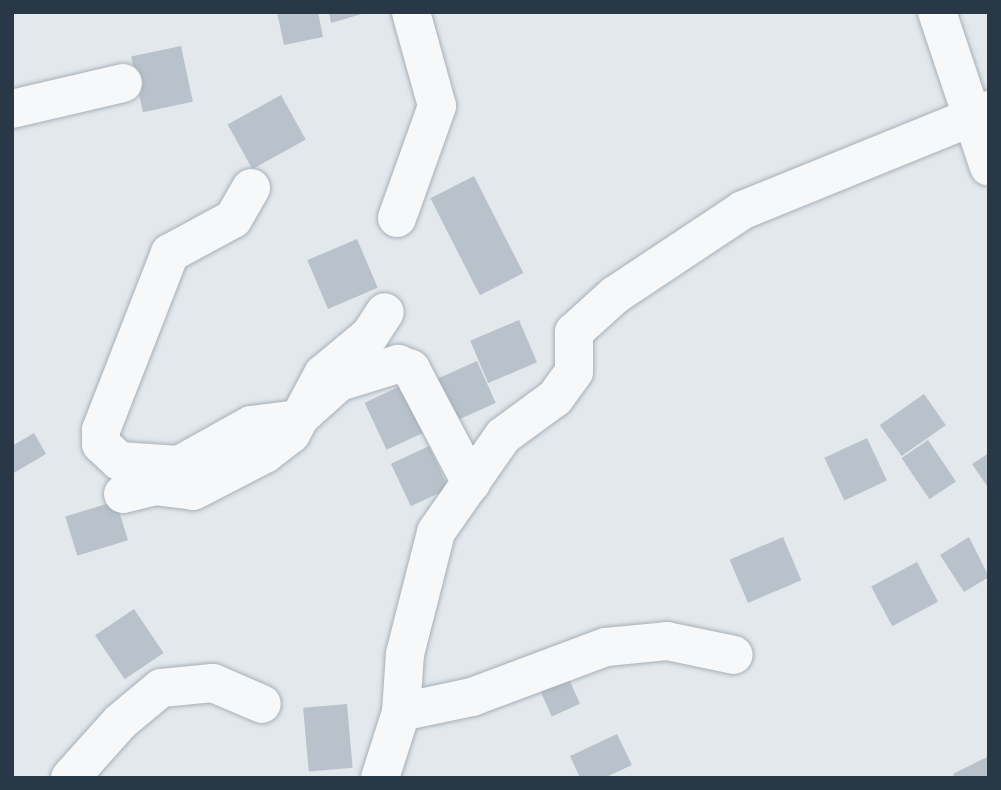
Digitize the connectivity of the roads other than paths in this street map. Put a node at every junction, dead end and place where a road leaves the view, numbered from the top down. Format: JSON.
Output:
{"nodes":[{"id":1,"x":411,"y":12,"type":"edge"},
{"id":2,"x":937,"y":12,"type":"edge"},
{"id":3,"x":123,"y":83,"type":"dead end"},
{"id":4,"x":12,"y":108,"type":"edge"},
{"id":5,"x":979,"y":115,"type":"edge"},
{"id":6,"x":989,"y":167,"type":"edge"},
{"id":7,"x":251,"y":188,"type":"dead end"},
{"id":8,"x":397,"y":218,"type":"dead end"},
{"id":9,"x":385,"y":312,"type":"dead end"},
{"id":10,"x":298,"y":419,"type":"junction"},
{"id":11,"x":471,"y":483,"type":"junction"},
{"id":12,"x":123,"y":494,"type":"dead end"},
{"id":13,"x":734,"y":654,"type":"dead end"},
{"id":14,"x":262,"y":704,"type":"dead end"},
{"id":15,"x":401,"y":712,"type":"junction"},
{"id":16,"x":70,"y":778,"type":"edge"},
{"id":17,"x":380,"y":778,"type":"edge"}],
"edges":[{"from":1,"to":8,"type":"street"},
{"from":2,"to":5,"type":"street"},
{"from":3,"to":4,"type":"street"},
{"from":5,"to":6,"type":"street"},
{"from":5,"to":11,"type":"street"},
{"from":7,"to":10,"type":"street"},
{"from":9,"to":10,"type":"street"},
{"from":10,"to":11,"type":"street"},
{"from":10,"to":12,"type":"street"},
{"from":11,"to":15,"type":"street"},
{"from":13,"to":15,"type":"street"},
{"from":14,"to":16,"type":"street"},
{"from":15,"to":17,"type":"street"}]}
